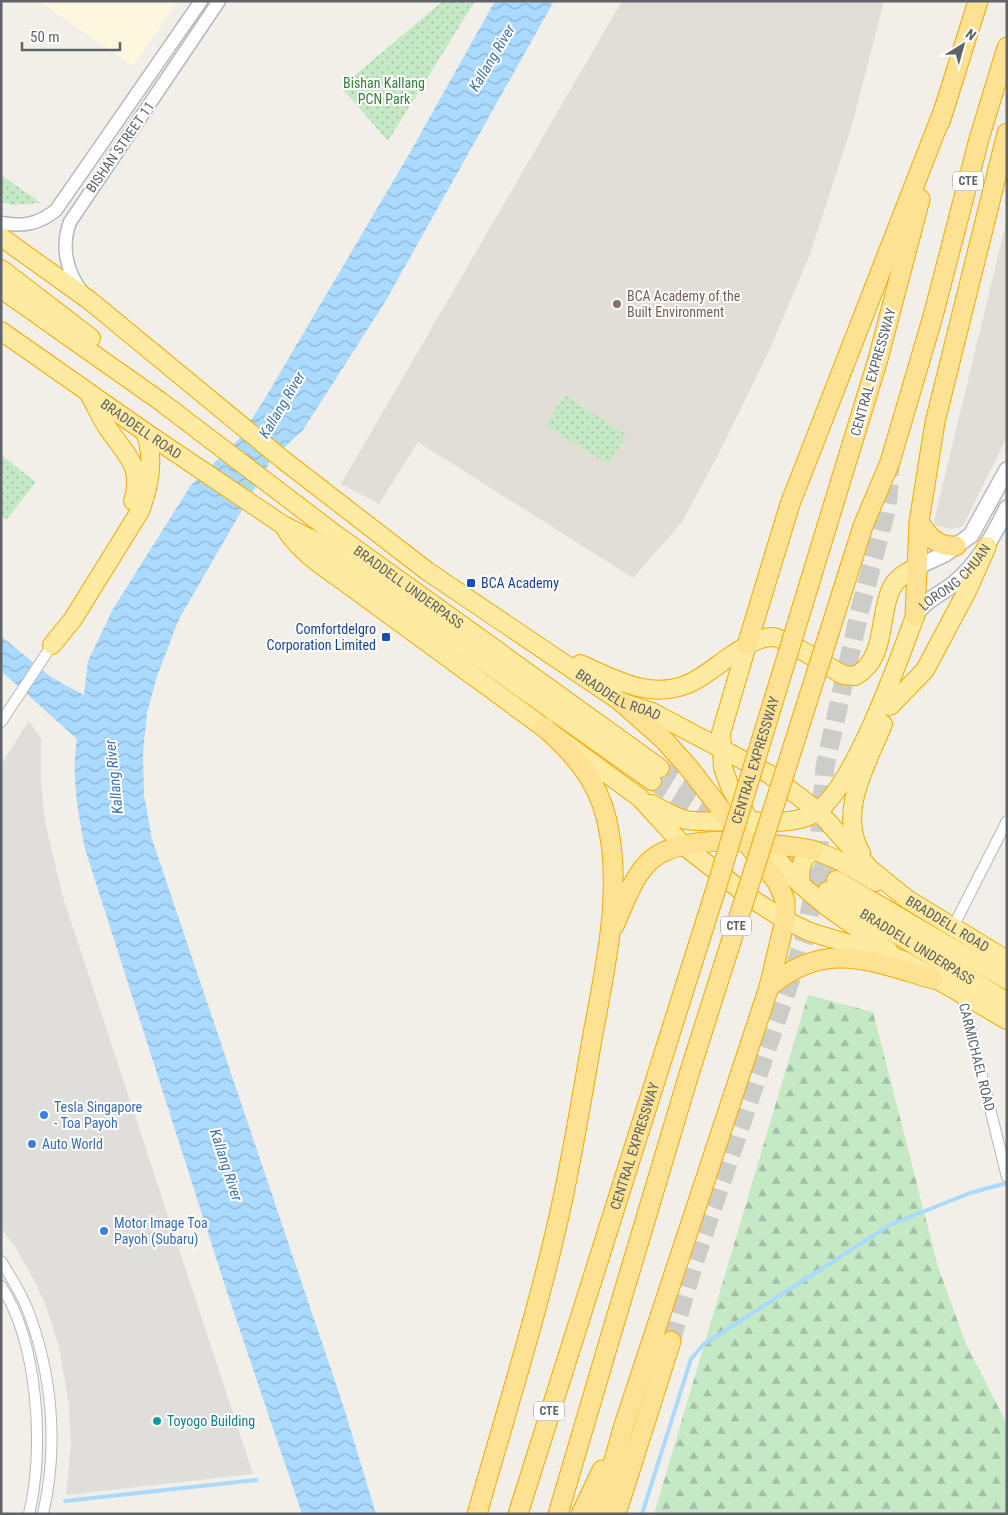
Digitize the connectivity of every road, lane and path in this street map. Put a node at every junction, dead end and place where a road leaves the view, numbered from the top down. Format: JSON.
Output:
{"nodes":[{"id":1,"x":201,"y":1,"type":"edge"},
{"id":2,"x":219,"y":1,"type":"edge"},
{"id":3,"x":978,"y":1,"type":"edge"},
{"id":4,"x":1007,"y":47,"type":"edge"},
{"id":5,"x":944,"y":109,"type":"junction"},
{"id":6,"x":1007,"y":133,"type":"edge"},
{"id":7,"x":1,"y":223,"type":"edge"},
{"id":8,"x":1,"y":237,"type":"edge"},
{"id":9,"x":1,"y":269,"type":"edge"},
{"id":10,"x":1,"y":289,"type":"edge"},
{"id":11,"x":89,"y":300,"type":"junction"},
{"id":12,"x":1,"y":331,"type":"edge"},
{"id":13,"x":88,"y":393,"type":"junction"},
{"id":14,"x":160,"y":400,"type":"junction"},
{"id":15,"x":144,"y":432,"type":"junction"},
{"id":16,"x":1007,"y":470,"type":"edge"},
{"id":17,"x":1007,"y":508,"type":"edge"},
{"id":18,"x":919,"y":522,"type":"junction"},
{"id":19,"x":283,"y":525,"type":"junction"},
{"id":20,"x":956,"y":546,"type":"junction"},
{"id":21,"x":987,"y":546,"type":"junction"},
{"id":22,"x":113,"y":553,"type":"junction"},
{"id":23,"x":917,"y":567,"type":"junction"},
{"id":24,"x":915,"y":616,"type":"junction"},
{"id":25,"x":747,"y":645,"type":"junction"},
{"id":26,"x":48,"y":650,"type":"joint"},
{"id":27,"x":549,"y":653,"type":"junction"},
{"id":28,"x":622,"y":702,"type":"junction"},
{"id":29,"x":890,"y":706,"type":"junction"},
{"id":30,"x":1,"y":722,"type":"edge"},
{"id":31,"x":544,"y":727,"type":"junction"},
{"id":32,"x":720,"y":746,"type":"junction"},
{"id":33,"x":640,"y":798,"type":"junction"},
{"id":34,"x":818,"y":812,"type":"junction"},
{"id":35,"x":730,"y":821,"type":"junction"},
{"id":36,"x":749,"y":821,"type":"junction"},
{"id":37,"x":1007,"y":821,"type":"edge"},
{"id":38,"x":756,"y":844,"type":"junction"},
{"id":39,"x":684,"y":845,"type":"junction"},
{"id":40,"x":813,"y":850,"type":"junction"},
{"id":41,"x":870,"y":869,"type":"junction"},
{"id":42,"x":800,"y":884,"type":"junction"},
{"id":43,"x":907,"y":899,"type":"junction"},
{"id":44,"x":785,"y":920,"type":"junction"},
{"id":45,"x":953,"y":927,"type":"junction"},
{"id":46,"x":610,"y":936,"type":"junction"},
{"id":47,"x":903,"y":960,"type":"junction"},
{"id":48,"x":1007,"y":960,"type":"edge"},
{"id":49,"x":933,"y":979,"type":"junction"},
{"id":50,"x":1007,"y":980,"type":"edge"},
{"id":51,"x":769,"y":987,"type":"junction"},
{"id":52,"x":962,"y":996,"type":"junction"},
{"id":53,"x":1007,"y":1002,"type":"edge"},
{"id":54,"x":1007,"y":1020,"type":"edge"},
{"id":55,"x":1006,"y":1175,"type":"edge"},
{"id":56,"x":1,"y":1261,"type":"edge"},
{"id":57,"x":1,"y":1286,"type":"edge"},
{"id":58,"x":671,"y":1341,"type":"tunnel mouth"},
{"id":59,"x":622,"y":1428,"type":"junction"},
{"id":60,"x":518,"y":1511,"type":"edge"},
{"id":61,"x":29,"y":1514,"type":"edge"},
{"id":62,"x":43,"y":1514,"type":"edge"},
{"id":63,"x":477,"y":1514,"type":"edge"},
{"id":64,"x":558,"y":1514,"type":"edge"},
{"id":65,"x":581,"y":1514,"type":"edge"},
{"id":66,"x":599,"y":1514,"type":"edge"},
{"id":67,"x":616,"y":1514,"type":"edge"}],
"edges":[{"from":1,"to":7,"type":"street","name":"BISHAN STREET 11"},
{"from":2,"to":11,"type":"street","name":"BISHAN STREET 11"},
{"from":3,"to":5,"type":"highway","name":"CENTRAL EXPRESSWAY","number":"CTE"},
{"from":4,"to":64,"type":"highway","number":"CTE","bridge":true},
{"from":5,"to":25,"type":"highway"},
{"from":5,"to":60,"type":"highway","name":"CENTRAL EXPRESSWAY","number":"CTE","bridge":true},
{"from":6,"to":18,"type":"highway"},
{"from":8,"to":11,"type":"highway","name":"BRADDELL ROAD"},
{"from":9,"to":14,"type":"highway"},
{"from":10,"to":14,"type":"highway"},
{"from":11,"to":27,"type":"highway","name":"BRADDELL ROAD"},
{"from":12,"to":13,"type":"highway","name":"BRADDELL ROAD"},
{"from":13,"to":15,"type":"highway","name":"BRADDELL ROAD"},
{"from":13,"to":22,"type":"highway"},
{"from":14,"to":19,"type":"highway","name":"BRADDELL UNDERPASS"},
{"from":15,"to":19,"type":"highway","name":"BRADDELL ROAD"},
{"from":15,"to":22,"type":"highway"},
{"from":16,"to":20,"type":"main road","name":"LORONG CHUAN"},
{"from":17,"to":21,"type":"main road","name":"LORONG CHUAN"},
{"from":18,"to":20,"type":"highway"},
{"from":18,"to":23,"type":"highway"},
{"from":19,"to":31,"type":"highway"},
{"from":20,"to":23,"type":"main road","name":"LORONG CHUAN"},
{"from":21,"to":24,"type":"main road","name":"LORONG CHUAN"},
{"from":21,"to":29,"type":"highway"},
{"from":22,"to":26,"type":"highway"},
{"from":23,"to":24,"type":"highway"},
{"from":23,"to":25,"type":"highway"},
{"from":24,"to":29,"type":"highway"},
{"from":24,"to":34,"type":"highway"},
{"from":25,"to":27,"type":"highway"},
{"from":25,"to":32,"type":"highway"},
{"from":26,"to":30,"type":"street"},
{"from":27,"to":28,"type":"highway","name":"BRADDELL ROAD"},
{"from":28,"to":32,"type":"highway","name":"BRADDELL ROAD"},
{"from":28,"to":35,"type":"highway"},
{"from":29,"to":41,"type":"highway"},
{"from":31,"to":33,"type":"highway"},
{"from":31,"to":46,"type":"highway"},
{"from":32,"to":34,"type":"highway","name":"BRADDELL ROAD"},
{"from":32,"to":36,"type":"highway"},
{"from":33,"to":35,"type":"highway"},
{"from":33,"to":39,"type":"highway"},
{"from":34,"to":36,"type":"highway"},
{"from":34,"to":41,"type":"highway","name":"BRADDELL ROAD"},
{"from":35,"to":36,"type":"highway"},
{"from":35,"to":38,"type":"highway"},
{"from":36,"to":38,"type":"highway"},
{"from":37,"to":45,"type":"street"},
{"from":38,"to":39,"type":"highway"},
{"from":38,"to":40,"type":"highway"},
{"from":38,"to":42,"type":"highway"},
{"from":38,"to":44,"type":"highway"},
{"from":39,"to":44,"type":"highway"},
{"from":39,"to":46,"type":"highway"},
{"from":40,"to":42,"type":"highway"},
{"from":40,"to":43,"type":"highway"},
{"from":41,"to":43,"type":"highway","name":"BRADDELL ROAD"},
{"from":42,"to":47,"type":"highway"},
{"from":43,"to":45,"type":"highway","name":"BRADDELL ROAD"},
{"from":44,"to":47,"type":"highway"},
{"from":44,"to":51,"type":"highway"},
{"from":45,"to":48,"type":"highway","name":"BRADDELL ROAD"},
{"from":46,"to":63,"type":"highway"},
{"from":47,"to":49,"type":"highway"},
{"from":49,"to":51,"type":"highway"},
{"from":49,"to":52,"type":"highway"},
{"from":50,"to":53,"type":"highway","name":"BRADDELL UNDERPASS"},
{"from":51,"to":59,"type":"highway"},
{"from":52,"to":54,"type":"highway"},
{"from":52,"to":55,"type":"street","name":"CARMICHAEL ROAD"},
{"from":56,"to":62,"type":"street"},
{"from":57,"to":61,"type":"street"},
{"from":58,"to":67,"type":"highway"},
{"from":59,"to":65,"type":"highway"},
{"from":59,"to":66,"type":"highway"}]}
